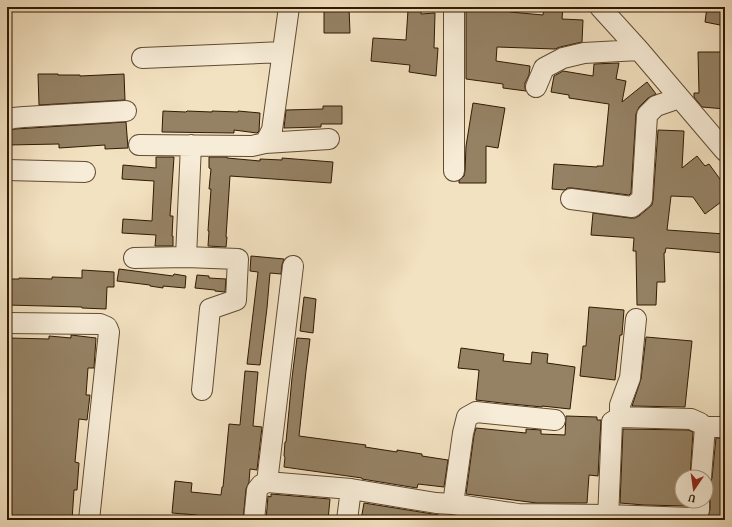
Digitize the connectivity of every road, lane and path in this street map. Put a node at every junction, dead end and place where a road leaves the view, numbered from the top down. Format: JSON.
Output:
{"nodes":[{"id":1,"x":289,"y":7,"type":"edge"},
{"id":2,"x":454,"y":7,"type":"edge"},
{"id":3,"x":600,"y":7,"type":"edge"},
{"id":4,"x":639,"y":50,"type":"junction"},
{"id":5,"x":283,"y":52,"type":"junction"},
{"id":6,"x":142,"y":58,"type":"dead end"},
{"id":7,"x":536,"y":87,"type":"dead end"},
{"id":8,"x":679,"y":98,"type":"junction"},
{"id":9,"x":126,"y":111,"type":"dead end"},
{"id":10,"x":7,"y":120,"type":"edge"},
{"id":11,"x":329,"y":139,"type":"dead end"},
{"id":12,"x":265,"y":143,"type":"junction"},
{"id":13,"x":140,"y":144,"type":"dead end"},
{"id":14,"x":191,"y":145,"type":"junction"},
{"id":15,"x":725,"y":151,"type":"edge"},
{"id":16,"x":7,"y":170,"type":"edge"},
{"id":17,"x":85,"y":172,"type":"dead end"},
{"id":18,"x":454,"y":172,"type":"dead end"},
{"id":19,"x":572,"y":199,"type":"dead end"},
{"id":20,"x":186,"y":257,"type":"junction"},
{"id":21,"x":134,"y":258,"type":"dead end"},
{"id":22,"x":293,"y":266,"type":"dead end"},
{"id":23,"x":636,"y":319,"type":"dead end"},
{"id":24,"x":7,"y":323,"type":"edge"},
{"id":25,"x":202,"y":390,"type":"dead end"},
{"id":26,"x":620,"y":417,"type":"junction"},
{"id":27,"x":555,"y":420,"type":"dead end"},
{"id":28,"x":705,"y":427,"type":"junction"},
{"id":29,"x":725,"y":427,"type":"edge"},
{"id":30,"x":702,"y":469,"type":"edge"},
{"id":31,"x":267,"y":482,"type":"junction"},
{"id":32,"x":351,"y":489,"type":"junction"},
{"id":33,"x":441,"y":509,"type":"edge"},
{"id":34,"x":699,"y":509,"type":"edge"},
{"id":35,"x":518,"y":517,"type":"edge"},
{"id":36,"x":608,"y":517,"type":"edge"},
{"id":37,"x":89,"y":520,"type":"edge"},
{"id":38,"x":254,"y":520,"type":"edge"},
{"id":39,"x":347,"y":520,"type":"edge"}],
"edges":[{"from":1,"to":5,"type":"street"},
{"from":2,"to":18,"type":"street"},
{"from":3,"to":4,"type":"street"},
{"from":4,"to":7,"type":"street"},
{"from":4,"to":8,"type":"street"},
{"from":5,"to":6,"type":"street"},
{"from":5,"to":12,"type":"street"},
{"from":8,"to":15,"type":"street"},
{"from":8,"to":19,"type":"street"},
{"from":9,"to":10,"type":"street"},
{"from":11,"to":12,"type":"street"},
{"from":12,"to":14,"type":"street"},
{"from":13,"to":14,"type":"street"},
{"from":14,"to":20,"type":"street"},
{"from":16,"to":17,"type":"street"},
{"from":20,"to":21,"type":"street"},
{"from":20,"to":25,"type":"street"},
{"from":22,"to":31,"type":"street"},
{"from":23,"to":26,"type":"street"},
{"from":24,"to":37,"type":"street"},
{"from":26,"to":28,"type":"street"},
{"from":26,"to":36,"type":"street"},
{"from":27,"to":33,"type":"street"},
{"from":28,"to":29,"type":"street"},
{"from":28,"to":30,"type":"street"},
{"from":31,"to":32,"type":"street"},
{"from":31,"to":38,"type":"street"},
{"from":32,"to":33,"type":"street"},
{"from":32,"to":39,"type":"street"},
{"from":33,"to":35,"type":"street"},
{"from":34,"to":36,"type":"street"},
{"from":35,"to":36,"type":"street"}]}
